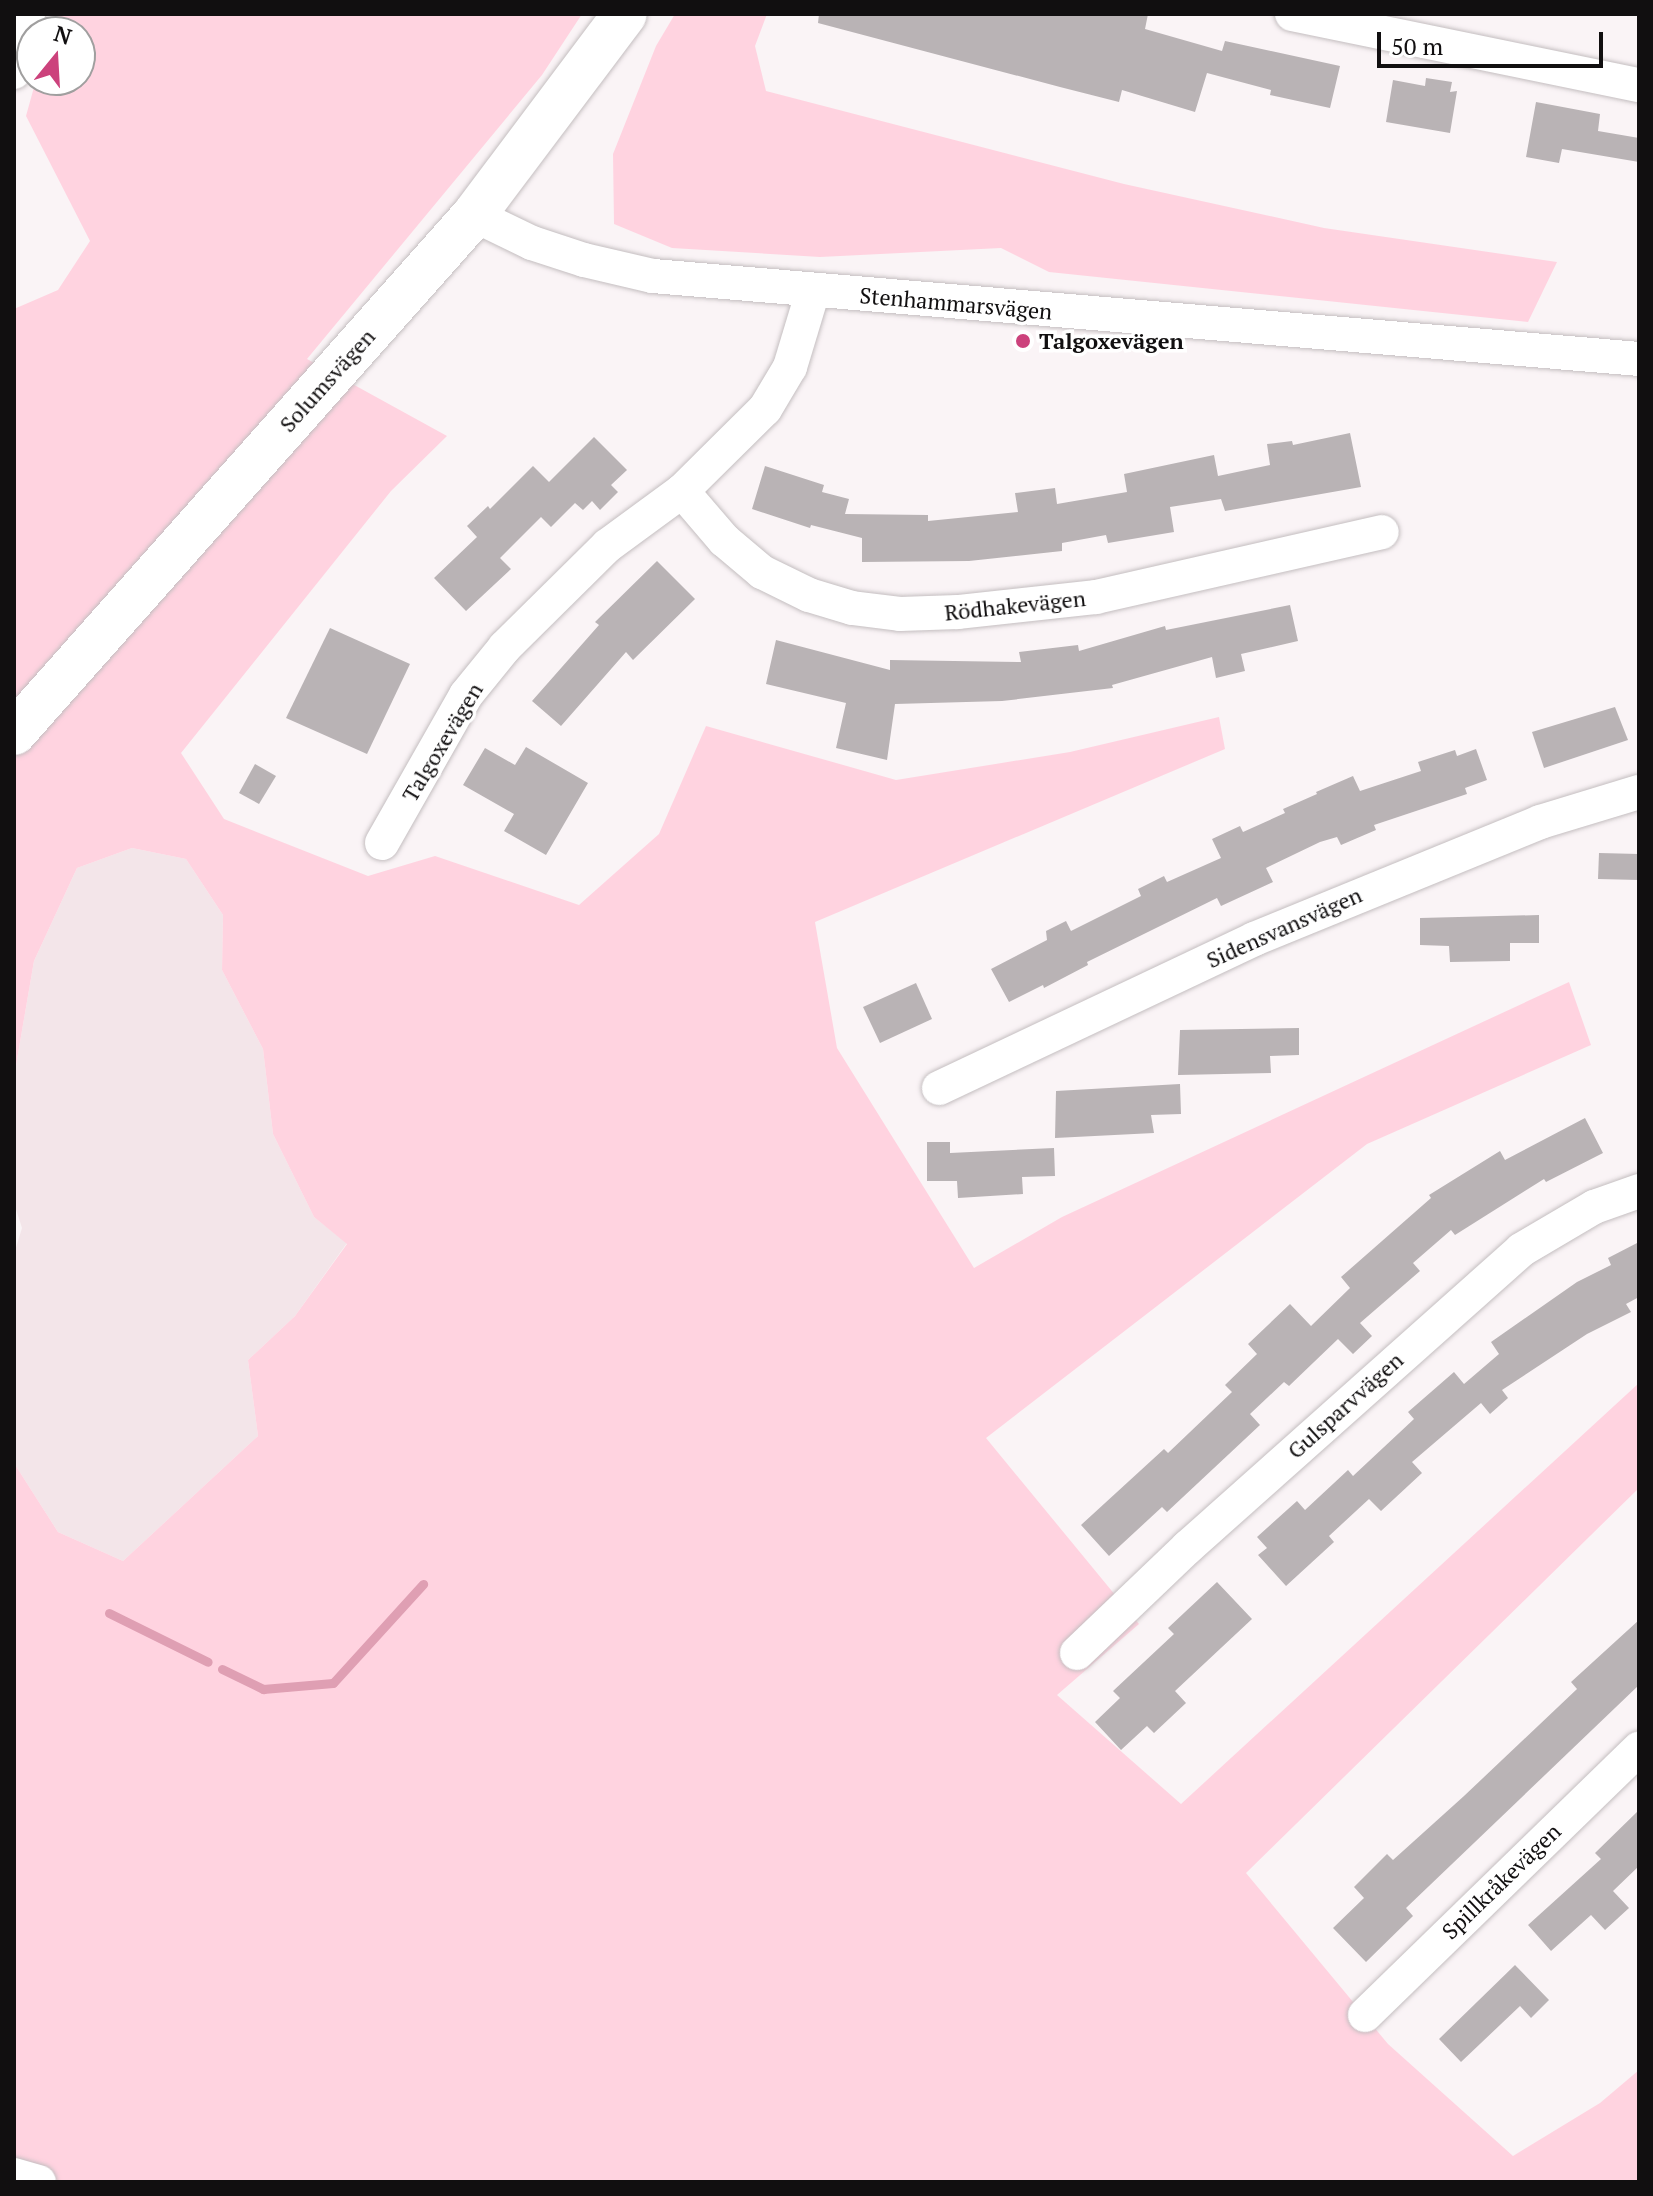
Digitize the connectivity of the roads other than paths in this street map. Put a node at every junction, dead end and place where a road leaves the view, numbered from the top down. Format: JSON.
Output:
{"nodes":[{"id":1,"x":28,"y":14,"type":"edge"},
{"id":2,"x":625,"y":14,"type":"edge"},
{"id":3,"x":1292,"y":14,"type":"edge"},
{"id":4,"x":14,"y":72,"type":"edge"},
{"id":5,"x":1639,"y":85,"type":"edge"},
{"id":6,"x":474,"y":215,"type":"junction"},
{"id":7,"x":813,"y":291,"type":"junction"},
{"id":8,"x":1639,"y":359,"type":"edge"},
{"id":9,"x":682,"y":491,"type":"junction"},
{"id":10,"x":1382,"y":532,"type":"dead end"},
{"id":11,"x":14,"y":733,"type":"edge"},
{"id":12,"x":1639,"y":792,"type":"edge"},
{"id":13,"x":382,"y":843,"type":"dead end"},
{"id":14,"x":939,"y":1088,"type":"dead end"},
{"id":15,"x":1639,"y":1191,"type":"edge"},
{"id":16,"x":1077,"y":1653,"type":"dead end"},
{"id":17,"x":1639,"y":1749,"type":"edge"},
{"id":18,"x":1365,"y":2015,"type":"dead end"},
{"id":19,"x":14,"y":2175,"type":"edge"},
{"id":20,"x":39,"y":2182,"type":"edge"}],
"edges":[{"from":1,"to":4,"type":"street"},
{"from":2,"to":6,"type":"main road","name":"Solumsvägen"},
{"from":3,"to":5,"type":"street"},
{"from":6,"to":7,"type":"street","name":"Stenhammarsvägen"},
{"from":6,"to":11,"type":"main road","name":"Solumsvägen"},
{"from":7,"to":8,"type":"street","name":"Stenhammarsvägen"},
{"from":7,"to":9,"type":"street","name":"Talgoxevägen"},
{"from":9,"to":10,"type":"street","name":"Rödhakevägen"},
{"from":9,"to":13,"type":"street","name":"Talgoxevägen"},
{"from":12,"to":14,"type":"street","name":"Sidensvansvägen"},
{"from":15,"to":16,"type":"street","name":"Gulsparvvägen"},
{"from":17,"to":18,"type":"street","name":"Spillkråkevägen"},
{"from":19,"to":20,"type":"street"}]}
